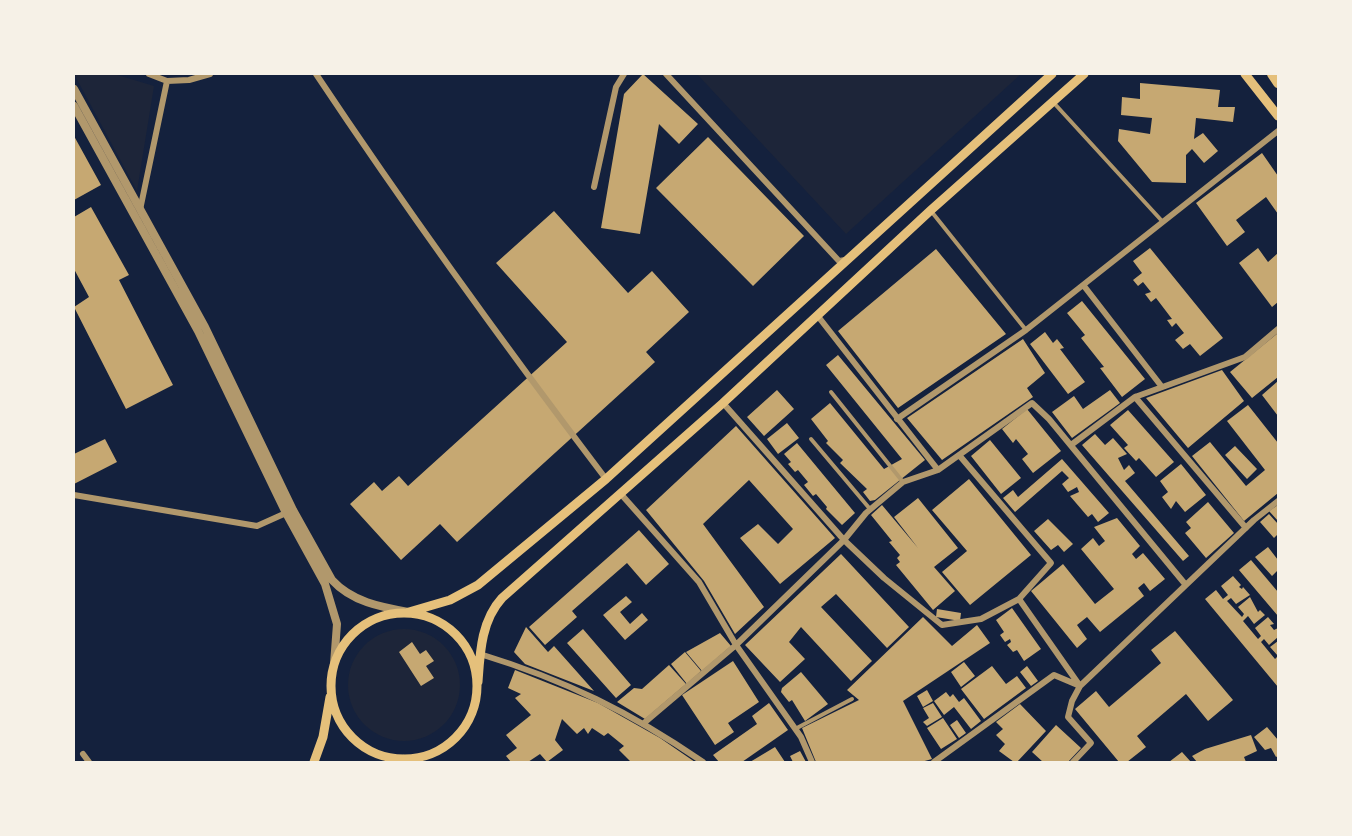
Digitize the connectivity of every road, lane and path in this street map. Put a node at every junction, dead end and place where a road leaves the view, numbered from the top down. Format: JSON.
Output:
{"nodes":[{"id":1,"x":149,"y":74,"type":"edge"},
{"id":2,"x":210,"y":74,"type":"edge"},
{"id":3,"x":316,"y":74,"type":"edge"},
{"id":4,"x":624,"y":74,"type":"edge"},
{"id":5,"x":666,"y":74,"type":"edge"},
{"id":6,"x":1052,"y":74,"type":"edge"},
{"id":7,"x":1084,"y":74,"type":"edge"},
{"id":8,"x":1245,"y":74,"type":"edge"},
{"id":9,"x":1272,"y":74,"type":"edge"},
{"id":10,"x":167,"y":81,"type":"junction"},
{"id":11,"x":1278,"y":82,"type":"edge"},
{"id":12,"x":74,"y":89,"type":"edge"},
{"id":13,"x":1053,"y":101,"type":"junction"},
{"id":14,"x":74,"y":106,"type":"edge"},
{"id":15,"x":1278,"y":116,"type":"edge"},
{"id":16,"x":1278,"y":131,"type":"edge"},
{"id":17,"x":594,"y":187,"type":"dead end"},
{"id":18,"x":141,"y":210,"type":"junction"},
{"id":19,"x":931,"y":210,"type":"junction"},
{"id":20,"x":1162,"y":221,"type":"junction"},
{"id":21,"x":138,"y":222,"type":"junction"},
{"id":22,"x":845,"y":260,"type":"junction"},
{"id":23,"x":1084,"y":286,"type":"junction"},
{"id":24,"x":817,"y":315,"type":"junction"},
{"id":25,"x":1278,"y":329,"type":"edge"},
{"id":26,"x":1026,"y":330,"type":"junction"},
{"id":27,"x":1162,"y":387,"type":"junction"},
{"id":28,"x":831,"y":392,"type":"dead end"},
{"id":29,"x":1135,"y":397,"type":"junction"},
{"id":30,"x":723,"y":403,"type":"junction"},
{"id":31,"x":897,"y":419,"type":"junction"},
{"id":32,"x":811,"y":439,"type":"dead end"},
{"id":33,"x":1071,"y":446,"type":"junction"},
{"id":34,"x":959,"y":455,"type":"junction"},
{"id":35,"x":938,"y":470,"type":"junction"},
{"id":36,"x":606,"y":479,"type":"junction"},
{"id":37,"x":903,"y":482,"type":"junction"},
{"id":38,"x":620,"y":494,"type":"junction"},
{"id":39,"x":74,"y":495,"type":"edge"},
{"id":40,"x":1278,"y":501,"type":"edge"},
{"id":41,"x":870,"y":510,"type":"junction"},
{"id":42,"x":286,"y":513,"type":"junction"},
{"id":43,"x":1246,"y":528,"type":"junction"},
{"id":44,"x":844,"y":540,"type":"junction"},
{"id":45,"x":1185,"y":584,"type":"junction"},
{"id":46,"x":1019,"y":599,"type":"junction"},
{"id":47,"x":409,"y":612,"type":"junction"},
{"id":48,"x":736,"y":645,"type":"junction"},
{"id":49,"x":480,"y":654,"type":"junction"},
{"id":50,"x":334,"y":664,"type":"junction"},
{"id":51,"x":478,"y":682,"type":"junction"},
{"id":52,"x":1080,"y":686,"type":"junction"},
{"id":53,"x":331,"y":692,"type":"junction"},
{"id":54,"x":852,"y":699,"type":"dead end"},
{"id":55,"x":644,"y":723,"type":"junction"},
{"id":56,"x":795,"y":729,"type":"junction"},
{"id":57,"x":83,"y":754,"type":"dead end"},
{"id":58,"x":406,"y":761,"type":"edge"},
{"id":59,"x":89,"y":762,"type":"edge"},
{"id":60,"x":314,"y":762,"type":"edge"},
{"id":61,"x":376,"y":762,"type":"edge"},
{"id":62,"x":703,"y":762,"type":"edge"},
{"id":63,"x":812,"y":762,"type":"edge"},
{"id":64,"x":934,"y":762,"type":"edge"},
{"id":65,"x":1073,"y":762,"type":"edge"}],
"edges":[{"from":1,"to":10,"type":"street"},
{"from":2,"to":10,"type":"street"},
{"from":3,"to":36,"type":"street"},
{"from":4,"to":17,"type":"street"},
{"from":5,"to":22,"type":"street"},
{"from":6,"to":22,"type":"main road"},
{"from":7,"to":13,"type":"main road"},
{"from":8,"to":15,"type":"main road"},
{"from":9,"to":11,"type":"main road"},
{"from":10,"to":18,"type":"street"},
{"from":12,"to":18,"type":"street"},
{"from":13,"to":19,"type":"main road"},
{"from":13,"to":20,"type":"lane"},
{"from":14,"to":21,"type":"street"},
{"from":16,"to":20,"type":"street"},
{"from":18,"to":21,"type":"street"},
{"from":18,"to":47,"type":"street"},
{"from":19,"to":24,"type":"main road"},
{"from":19,"to":26,"type":"lane"},
{"from":20,"to":23,"type":"street"},
{"from":21,"to":42,"type":"street"},
{"from":22,"to":36,"type":"main road"},
{"from":23,"to":26,"type":"street"},
{"from":23,"to":27,"type":"street"},
{"from":24,"to":30,"type":"main road"},
{"from":24,"to":31,"type":"street"},
{"from":25,"to":27,"type":"street"},
{"from":26,"to":31,"type":"street"},
{"from":27,"to":29,"type":"street"},
{"from":28,"to":37,"type":"lane"},
{"from":29,"to":33,"type":"street"},
{"from":29,"to":43,"type":"street"},
{"from":30,"to":38,"type":"main road"},
{"from":30,"to":44,"type":"street"},
{"from":31,"to":35,"type":"street"},
{"from":32,"to":41,"type":"lane"},
{"from":33,"to":34,"type":"street"},
{"from":33,"to":45,"type":"street"},
{"from":34,"to":35,"type":"street"},
{"from":34,"to":46,"type":"street"},
{"from":35,"to":37,"type":"street"},
{"from":36,"to":47,"type":"main road"},
{"from":37,"to":41,"type":"street"},
{"from":38,"to":48,"type":"street"},
{"from":38,"to":49,"type":"main road"},
{"from":39,"to":42,"type":"street"},
{"from":40,"to":43,"type":"street"},
{"from":41,"to":44,"type":"street"},
{"from":42,"to":50,"type":"street"},
{"from":43,"to":45,"type":"street"},
{"from":44,"to":46,"type":"street"},
{"from":44,"to":48,"type":"street"},
{"from":45,"to":52,"type":"street"},
{"from":46,"to":52,"type":"street"},
{"from":47,"to":50,"type":"main road"},
{"from":47,"to":51,"type":"main road"},
{"from":48,"to":55,"type":"street"},
{"from":48,"to":56,"type":"street"},
{"from":49,"to":51,"type":"main road"},
{"from":49,"to":55,"type":"street"},
{"from":50,"to":53,"type":"main road"},
{"from":51,"to":58,"type":"main road"},
{"from":52,"to":64,"type":"street"},
{"from":52,"to":65,"type":"street"},
{"from":53,"to":58,"type":"main road"},
{"from":53,"to":60,"type":"main road"},
{"from":54,"to":56,"type":"lane"},
{"from":55,"to":62,"type":"street"},
{"from":56,"to":63,"type":"street"},
{"from":57,"to":59,"type":"street"},
{"from":58,"to":61,"type":"main road"}]}
